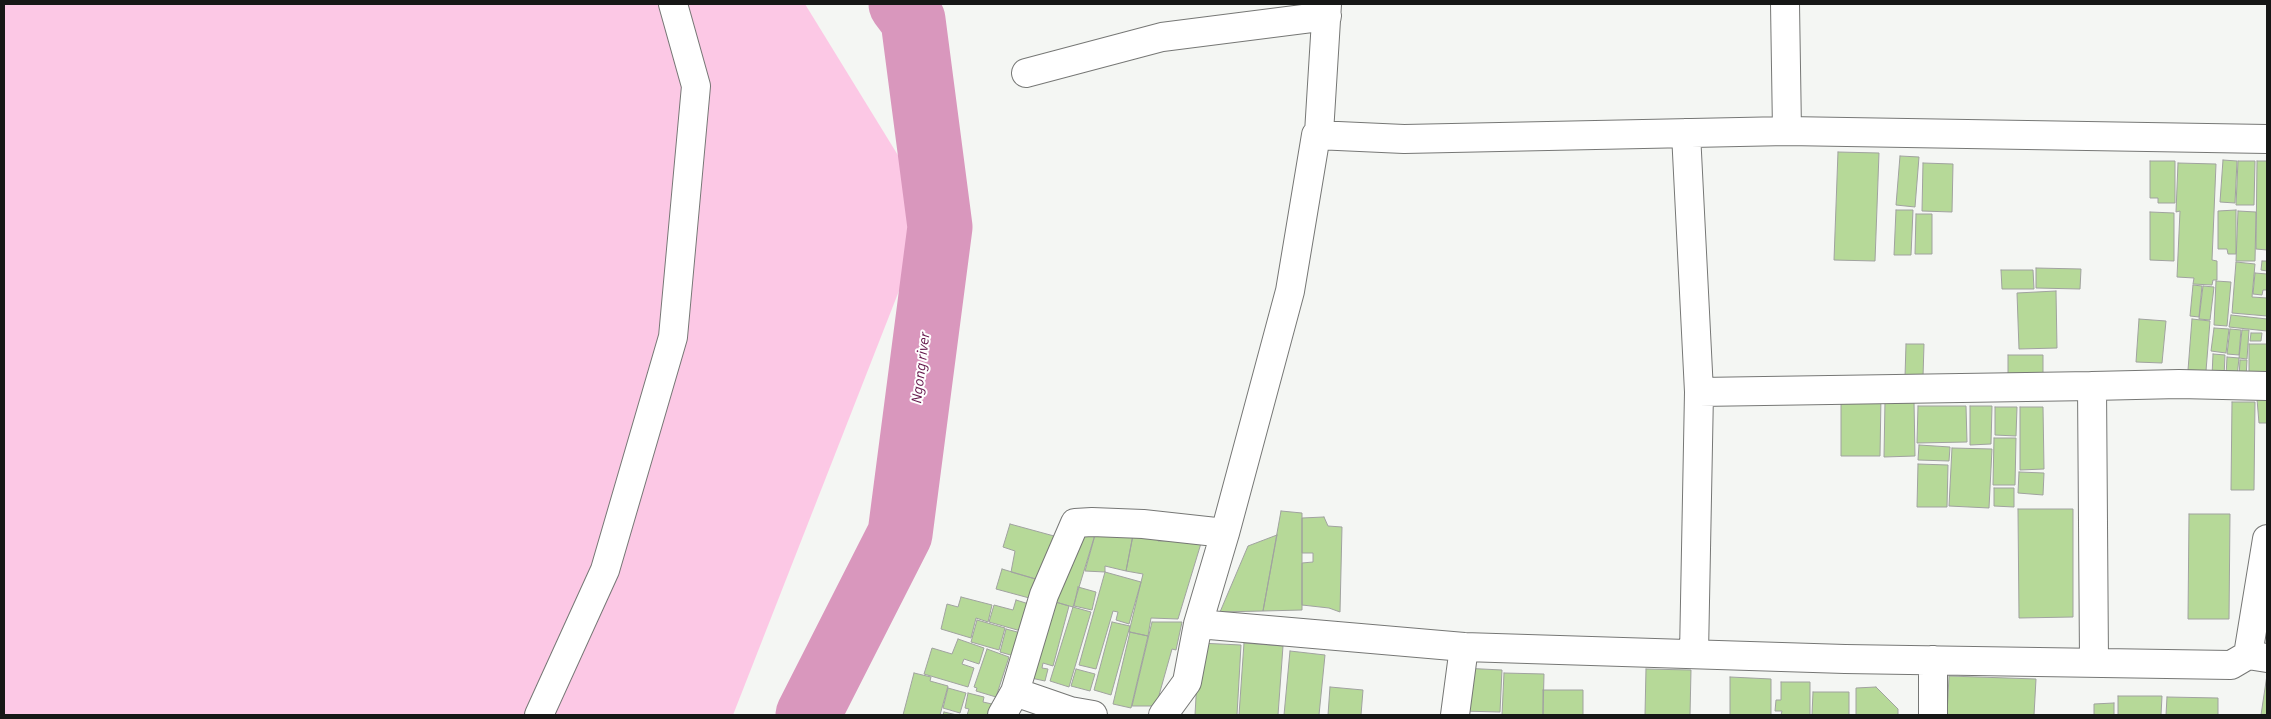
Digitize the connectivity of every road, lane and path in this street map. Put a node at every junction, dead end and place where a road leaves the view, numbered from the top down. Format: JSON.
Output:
{"nodes":[{"id":1,"x":673,"y":4,"type":"edge"},
{"id":2,"x":1784,"y":4,"type":"edge"},
{"id":3,"x":1327,"y":10,"type":"edge"},
{"id":4,"x":1026,"y":73,"type":"dead end"},
{"id":5,"x":1787,"y":131,"type":"junction"},
{"id":6,"x":1686,"y":132,"type":"junction"},
{"id":7,"x":1316,"y":135,"type":"junction"},
{"id":8,"x":2267,"y":139,"type":"edge"},
{"id":9,"x":2092,"y":386,"type":"junction"},
{"id":10,"x":2267,"y":386,"type":"edge"},
{"id":11,"x":1699,"y":392,"type":"junction"},
{"id":12,"x":1225,"y":534,"type":"junction"},
{"id":13,"x":2267,"y":539,"type":"edge"},
{"id":14,"x":1198,"y":624,"type":"junction"},
{"id":15,"x":1464,"y":647,"type":"junction"},
{"id":16,"x":1694,"y":654,"type":"junction"},
{"id":17,"x":2258,"y":656,"type":"edge"},
{"id":18,"x":1933,"y":660,"type":"junction"},
{"id":19,"x":2094,"y":661,"type":"junction"},
{"id":20,"x":1008,"y":704,"type":"edge"},
{"id":21,"x":539,"y":715,"type":"edge"},
{"id":22,"x":1092,"y":715,"type":"edge"},
{"id":23,"x":1163,"y":715,"type":"edge"},
{"id":24,"x":1455,"y":715,"type":"edge"},
{"id":25,"x":1933,"y":715,"type":"edge"}],
"edges":[{"from":1,"to":21,"type":"street"},
{"from":2,"to":5,"type":"street"},
{"from":3,"to":4,"type":"street"},
{"from":3,"to":7,"type":"street"},
{"from":5,"to":6,"type":"street"},
{"from":5,"to":8,"type":"street"},
{"from":6,"to":7,"type":"street"},
{"from":6,"to":11,"type":"street"},
{"from":7,"to":12,"type":"street"},
{"from":9,"to":10,"type":"street"},
{"from":9,"to":11,"type":"street"},
{"from":9,"to":19,"type":"street"},
{"from":11,"to":16,"type":"street"},
{"from":12,"to":14,"type":"street"},
{"from":12,"to":20,"type":"street"},
{"from":13,"to":17,"type":"street"},
{"from":14,"to":15,"type":"street"},
{"from":14,"to":23,"type":"street"},
{"from":15,"to":16,"type":"street"},
{"from":15,"to":24,"type":"street"},
{"from":16,"to":18,"type":"street"},
{"from":17,"to":19,"type":"street"},
{"from":18,"to":19,"type":"street"},
{"from":18,"to":25,"type":"street"},
{"from":20,"to":22,"type":"street"}]}
